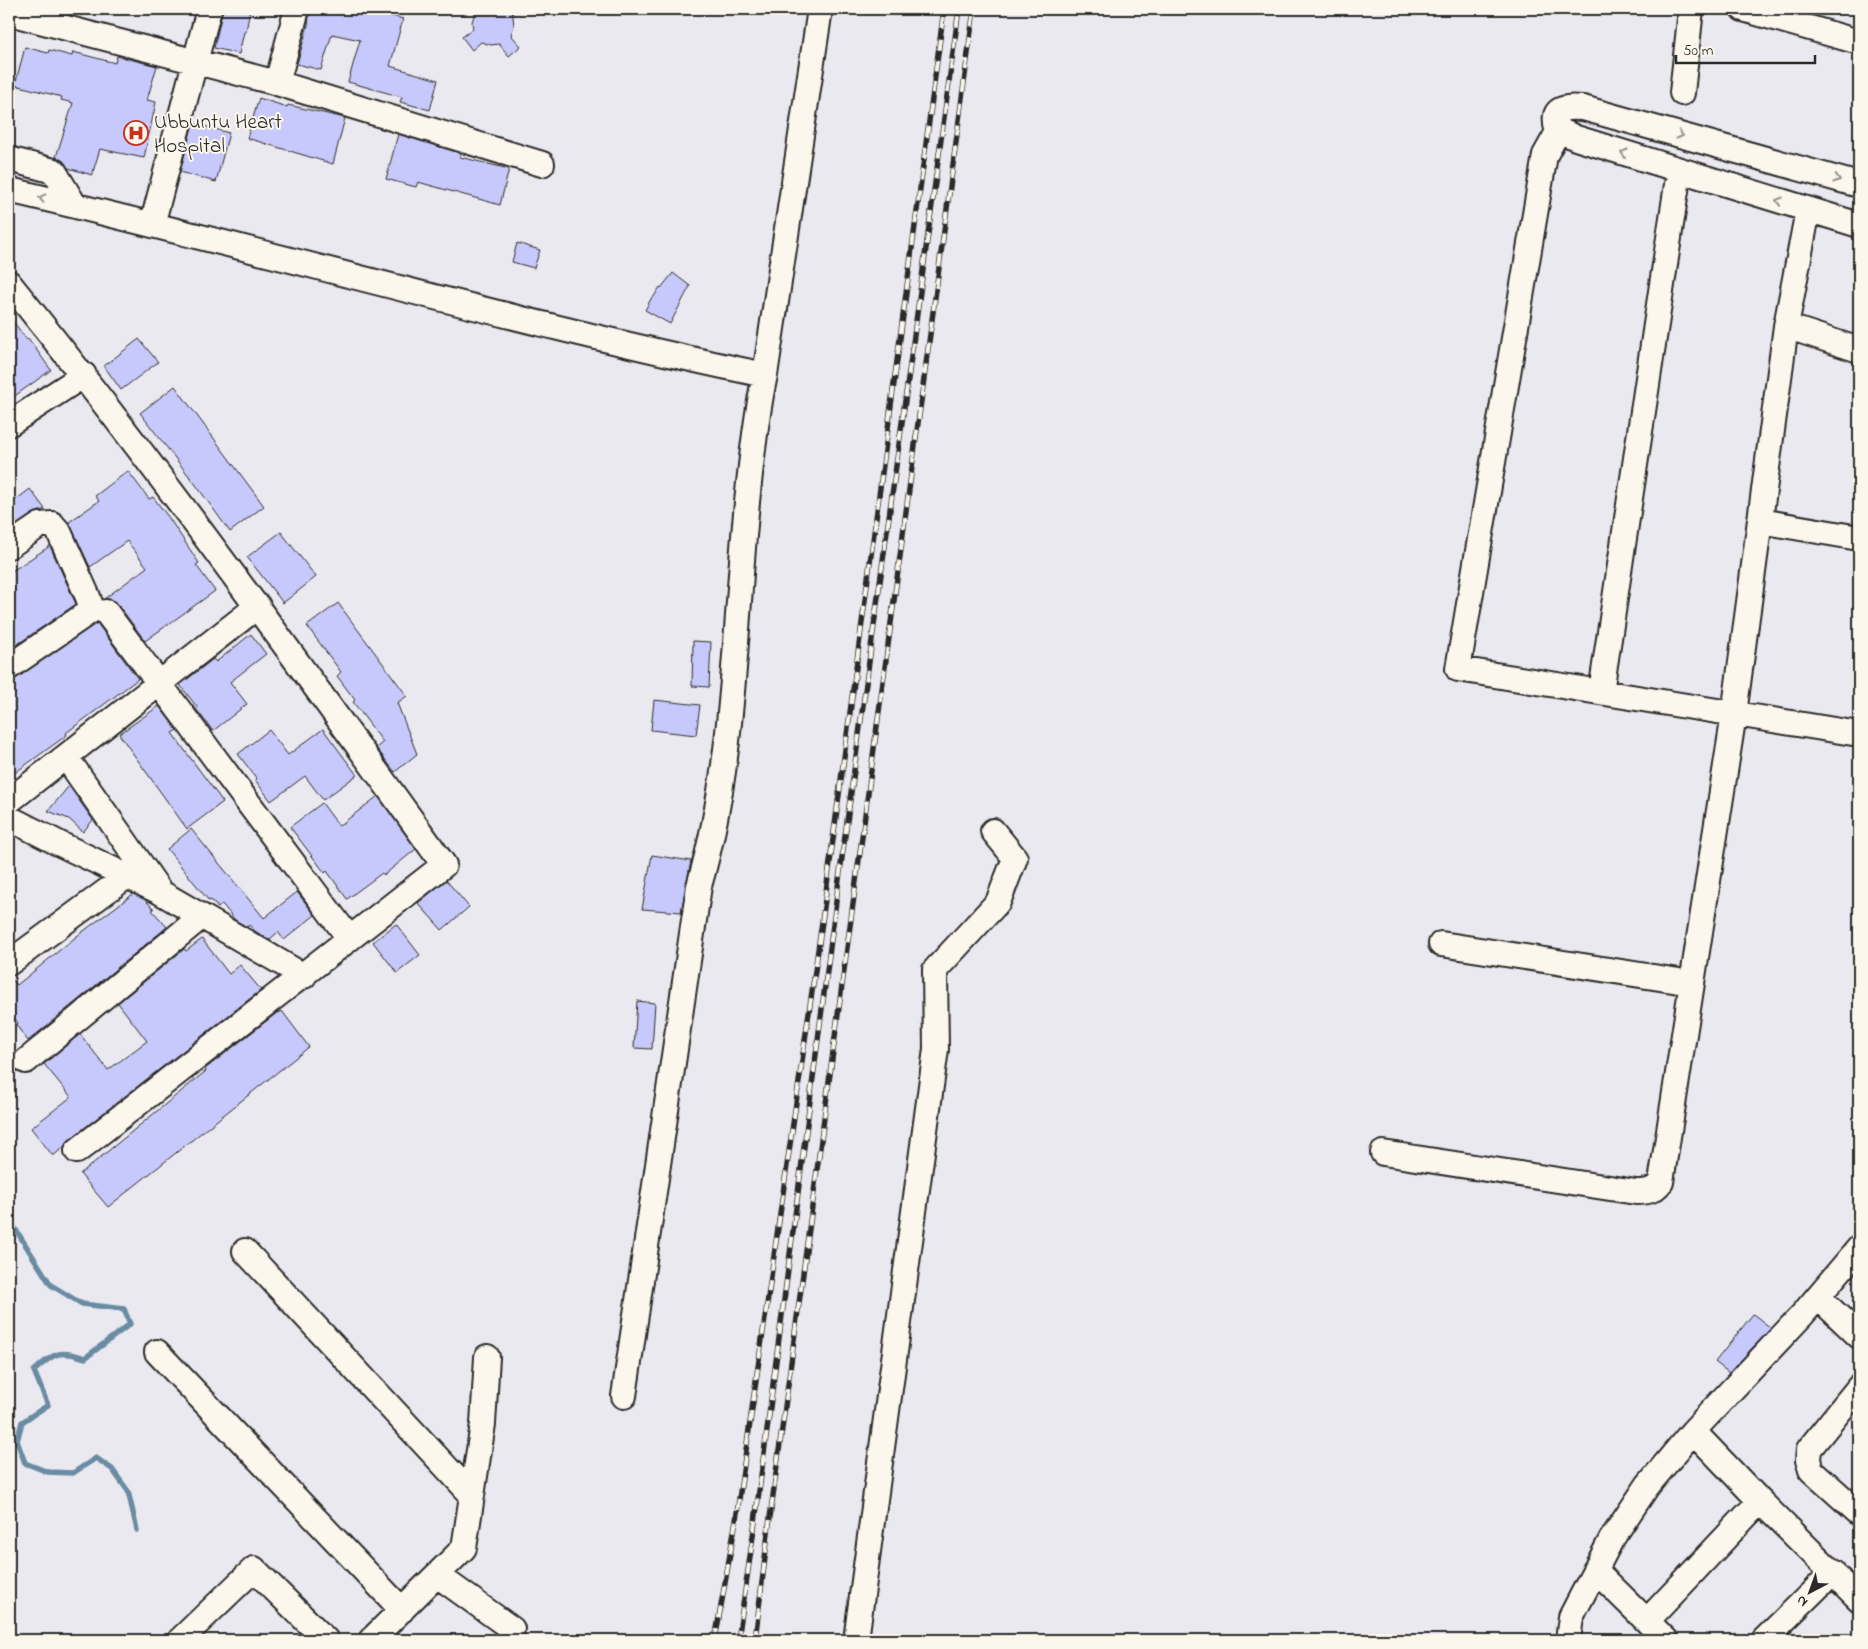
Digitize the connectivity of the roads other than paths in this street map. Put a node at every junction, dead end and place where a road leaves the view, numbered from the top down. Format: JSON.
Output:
{"nodes":[{"id":1,"x":209,"y":9,"type":"edge"},
{"id":2,"x":297,"y":9,"type":"edge"},
{"id":3,"x":820,"y":9,"type":"edge"},
{"id":4,"x":1691,"y":9,"type":"edge"},
{"id":5,"x":1743,"y":9,"type":"edge"},
{"id":6,"x":9,"y":13,"type":"edge"},
{"id":7,"x":1800,"y":17,"type":"edge"},
{"id":8,"x":1859,"y":42,"type":"edge"},
{"id":9,"x":195,"y":62,"type":"junction"},
{"id":10,"x":278,"y":83,"type":"junction"},
{"id":11,"x":1682,"y":93,"type":"dead end"},
{"id":12,"x":1559,"y":130,"type":"junction"},
{"id":13,"x":9,"y":159,"type":"edge"},
{"id":14,"x":542,"y":164,"type":"dead end"},
{"id":15,"x":1679,"y":171,"type":"junction"},
{"id":16,"x":1859,"y":185,"type":"edge"},
{"id":17,"x":9,"y":190,"type":"edge"},
{"id":18,"x":75,"y":206,"type":"junction"},
{"id":19,"x":1808,"y":210,"type":"junction"},
{"id":20,"x":152,"y":225,"type":"junction"},
{"id":21,"x":1859,"y":225,"type":"edge"},
{"id":22,"x":9,"y":283,"type":"edge"},
{"id":23,"x":1786,"y":326,"type":"junction"},
{"id":24,"x":1859,"y":350,"type":"edge"},
{"id":25,"x":84,"y":375,"type":"junction"},
{"id":26,"x":765,"y":375,"type":"junction"},
{"id":27,"x":9,"y":424,"type":"edge"},
{"id":28,"x":1760,"y":521,"type":"junction"},
{"id":29,"x":1859,"y":538,"type":"edge"},
{"id":30,"x":9,"y":546,"type":"edge"},
{"id":31,"x":258,"y":606,"type":"junction"},
{"id":32,"x":106,"y":612,"type":"dead end"},
{"id":33,"x":9,"y":667,"type":"edge"},
{"id":34,"x":160,"y":684,"type":"junction"},
{"id":35,"x":1601,"y":692,"type":"junction"},
{"id":36,"x":1734,"y":714,"type":"junction"},
{"id":37,"x":1859,"y":734,"type":"edge"},
{"id":38,"x":66,"y":757,"type":"junction"},
{"id":39,"x":9,"y":801,"type":"edge"},
{"id":40,"x":9,"y":818,"type":"edge"},
{"id":41,"x":993,"y":831,"type":"dead end"},
{"id":42,"x":127,"y":876,"type":"junction"},
{"id":43,"x":160,"y":892,"type":"junction"},
{"id":44,"x":201,"y":917,"type":"junction"},
{"id":45,"x":349,"y":938,"type":"junction"},
{"id":46,"x":1441,"y":944,"type":"dead end"},
{"id":47,"x":9,"y":963,"type":"edge"},
{"id":48,"x":304,"y":976,"type":"junction"},
{"id":49,"x":1692,"y":983,"type":"junction"},
{"id":50,"x":26,"y":1061,"type":"dead end"},
{"id":51,"x":78,"y":1151,"type":"dead end"},
{"id":52,"x":1383,"y":1153,"type":"dead end"},
{"id":53,"x":1859,"y":1248,"type":"edge"},
{"id":54,"x":244,"y":1251,"type":"dead end"},
{"id":55,"x":1818,"y":1297,"type":"junction"},
{"id":56,"x":1859,"y":1336,"type":"edge"},
{"id":57,"x":156,"y":1352,"type":"dead end"},
{"id":58,"x":487,"y":1357,"type":"dead end"},
{"id":59,"x":1859,"y":1387,"type":"edge"},
{"id":60,"x":624,"y":1396,"type":"dead end"},
{"id":61,"x":1693,"y":1431,"type":"junction"},
{"id":62,"x":472,"y":1495,"type":"junction"},
{"id":63,"x":1760,"y":1501,"type":"junction"},
{"id":64,"x":1859,"y":1513,"type":"edge"},
{"id":65,"x":1595,"y":1570,"type":"junction"},
{"id":66,"x":1833,"y":1572,"type":"junction"},
{"id":67,"x":437,"y":1575,"type":"junction"},
{"id":68,"x":1859,"y":1599,"type":"edge"},
{"id":69,"x":402,"y":1610,"type":"junction"},
{"id":70,"x":512,"y":1629,"type":"dead end"},
{"id":71,"x":1659,"y":1634,"type":"edge"},
{"id":72,"x":180,"y":1640,"type":"edge"},
{"id":73,"x":326,"y":1640,"type":"edge"},
{"id":74,"x":371,"y":1640,"type":"edge"},
{"id":75,"x":856,"y":1640,"type":"edge"},
{"id":76,"x":1568,"y":1640,"type":"edge"},
{"id":77,"x":1764,"y":1640,"type":"edge"}],
"edges":[{"from":1,"to":9,"type":"street"},
{"from":2,"to":10,"type":"street"},
{"from":3,"to":26,"type":"street"},
{"from":4,"to":11,"type":"street"},
{"from":5,"to":7,"type":"street"},
{"from":6,"to":9,"type":"street"},
{"from":7,"to":8,"type":"street"},
{"from":9,"to":10,"type":"street"},
{"from":9,"to":20,"type":"street"},
{"from":10,"to":14,"type":"street"},
{"from":15,"to":12,"type":"street","one_way":true},
{"from":12,"to":16,"type":"street","one_way":true},
{"from":12,"to":35,"type":"street"},
{"from":13,"to":18,"type":"street"},
{"from":19,"to":15,"type":"street","one_way":true},
{"from":15,"to":35,"type":"street"},
{"from":18,"to":17,"type":"street","one_way":true},
{"from":18,"to":20,"type":"street"},
{"from":19,"to":21,"type":"street"},
{"from":19,"to":23,"type":"street"},
{"from":20,"to":26,"type":"street"},
{"from":22,"to":25,"type":"street"},
{"from":23,"to":24,"type":"street"},
{"from":23,"to":28,"type":"street"},
{"from":25,"to":27,"type":"street"},
{"from":25,"to":31,"type":"street"},
{"from":26,"to":60,"type":"street"},
{"from":28,"to":29,"type":"street"},
{"from":28,"to":36,"type":"street"},
{"from":30,"to":33,"type":"street"},
{"from":31,"to":34,"type":"street"},
{"from":31,"to":45,"type":"street"},
{"from":32,"to":34,"type":"street"},
{"from":34,"to":38,"type":"street"},
{"from":34,"to":45,"type":"street"},
{"from":35,"to":36,"type":"street"},
{"from":36,"to":37,"type":"street"},
{"from":36,"to":49,"type":"street"},
{"from":38,"to":39,"type":"street"},
{"from":38,"to":43,"type":"street"},
{"from":40,"to":42,"type":"street"},
{"from":41,"to":75,"type":"street"},
{"from":42,"to":43,"type":"street"},
{"from":42,"to":47,"type":"street"},
{"from":43,"to":44,"type":"street"},
{"from":44,"to":48,"type":"street"},
{"from":44,"to":50,"type":"street"},
{"from":45,"to":48,"type":"street"},
{"from":46,"to":49,"type":"street"},
{"from":48,"to":51,"type":"street"},
{"from":49,"to":52,"type":"street"},
{"from":53,"to":55,"type":"street"},
{"from":54,"to":62,"type":"street"},
{"from":55,"to":56,"type":"street"},
{"from":55,"to":61,"type":"street"},
{"from":57,"to":69,"type":"street"},
{"from":58,"to":62,"type":"street"},
{"from":59,"to":64,"type":"street"},
{"from":61,"to":63,"type":"street"},
{"from":61,"to":65,"type":"street"},
{"from":62,"to":67,"type":"street"},
{"from":63,"to":66,"type":"street"},
{"from":63,"to":71,"type":"street"},
{"from":65,"to":71,"type":"street"},
{"from":65,"to":76,"type":"street"},
{"from":66,"to":68,"type":"street"},
{"from":66,"to":77,"type":"street"},
{"from":67,"to":69,"type":"street"},
{"from":67,"to":70,"type":"street"},
{"from":69,"to":74,"type":"street"},
{"from":72,"to":73,"type":"street"}]}
